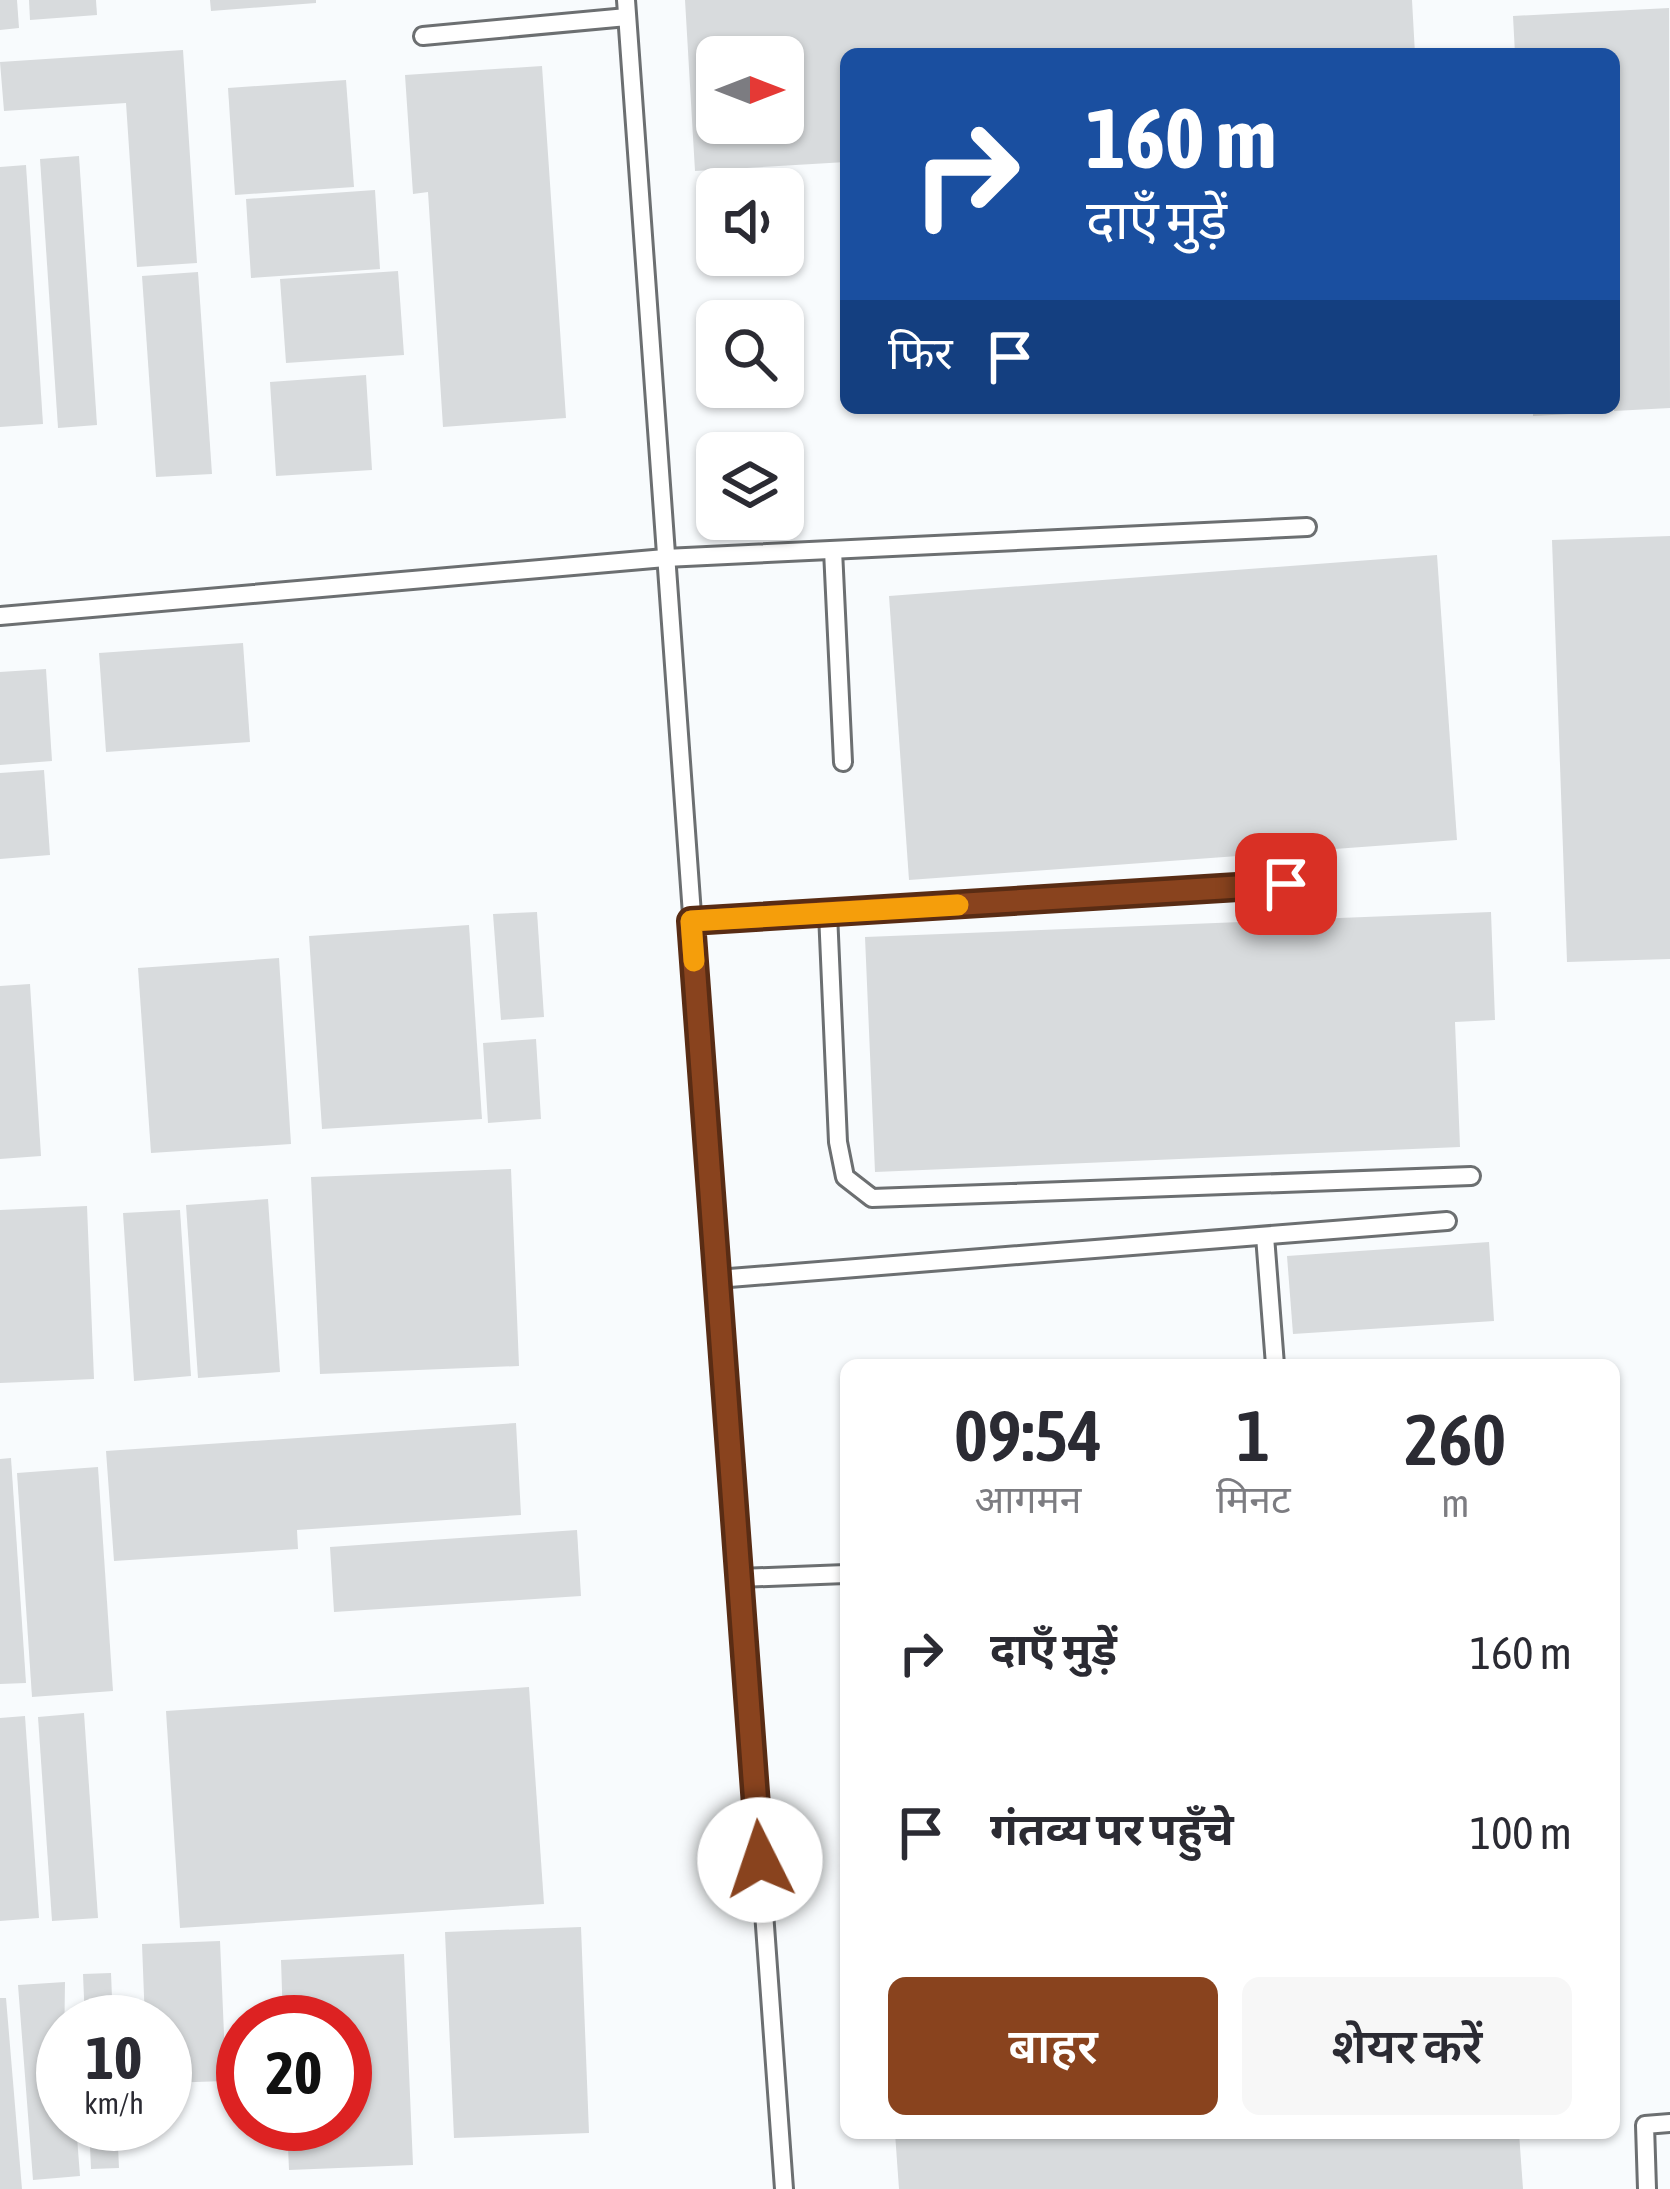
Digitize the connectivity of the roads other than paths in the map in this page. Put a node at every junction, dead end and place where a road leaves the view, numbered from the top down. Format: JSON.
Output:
{"nodes":[{"id":1,"x":626,"y":8,"type":"edge"},
{"id":2,"x":423,"y":36,"type":"dead end"},
{"id":3,"x":1307,"y":527,"type":"dead end"},
{"id":4,"x":833,"y":550,"type":"junction"},
{"id":5,"x":664,"y":558,"type":"junction"},
{"id":6,"x":0,"y":616,"type":"edge"},
{"id":7,"x":843,"y":762,"type":"dead end"},
{"id":8,"x":1286,"y":884,"type":"dead end"},
{"id":9,"x":828,"y":913,"type":"junction"},
{"id":10,"x":691,"y":921,"type":"junction"},
{"id":11,"x":1471,"y":1176,"type":"dead end"},
{"id":12,"x":1447,"y":1221,"type":"dead end"},
{"id":13,"x":1265,"y":1235,"type":"junction"},
{"id":14,"x":717,"y":1279,"type":"junction"},
{"id":15,"x":1275,"y":1359,"type":"edge"},
{"id":16,"x":840,"y":1574,"type":"edge"},
{"id":17,"x":739,"y":1578,"type":"junction"},
{"id":18,"x":1670,"y":2123,"type":"edge"},
{"id":19,"x":784,"y":2189,"type":"edge"},
{"id":20,"x":1647,"y":2189,"type":"edge"}],
"edges":[{"from":1,"to":2,"type":"lane"},
{"from":1,"to":5,"type":"lane"},
{"from":3,"to":4,"type":"lane"},
{"from":4,"to":5,"type":"lane"},
{"from":4,"to":7,"type":"lane"},
{"from":5,"to":6,"type":"lane"},
{"from":5,"to":10,"type":"lane"},
{"from":8,"to":9,"type":"lane"},
{"from":9,"to":10,"type":"lane"},
{"from":9,"to":11,"type":"lane"},
{"from":10,"to":14,"type":"lane"},
{"from":12,"to":13,"type":"lane"},
{"from":13,"to":14,"type":"lane"},
{"from":13,"to":15,"type":"lane"},
{"from":14,"to":17,"type":"lane"},
{"from":16,"to":17,"type":"lane"},
{"from":17,"to":19,"type":"lane"},
{"from":18,"to":20,"type":"lane"}]}
